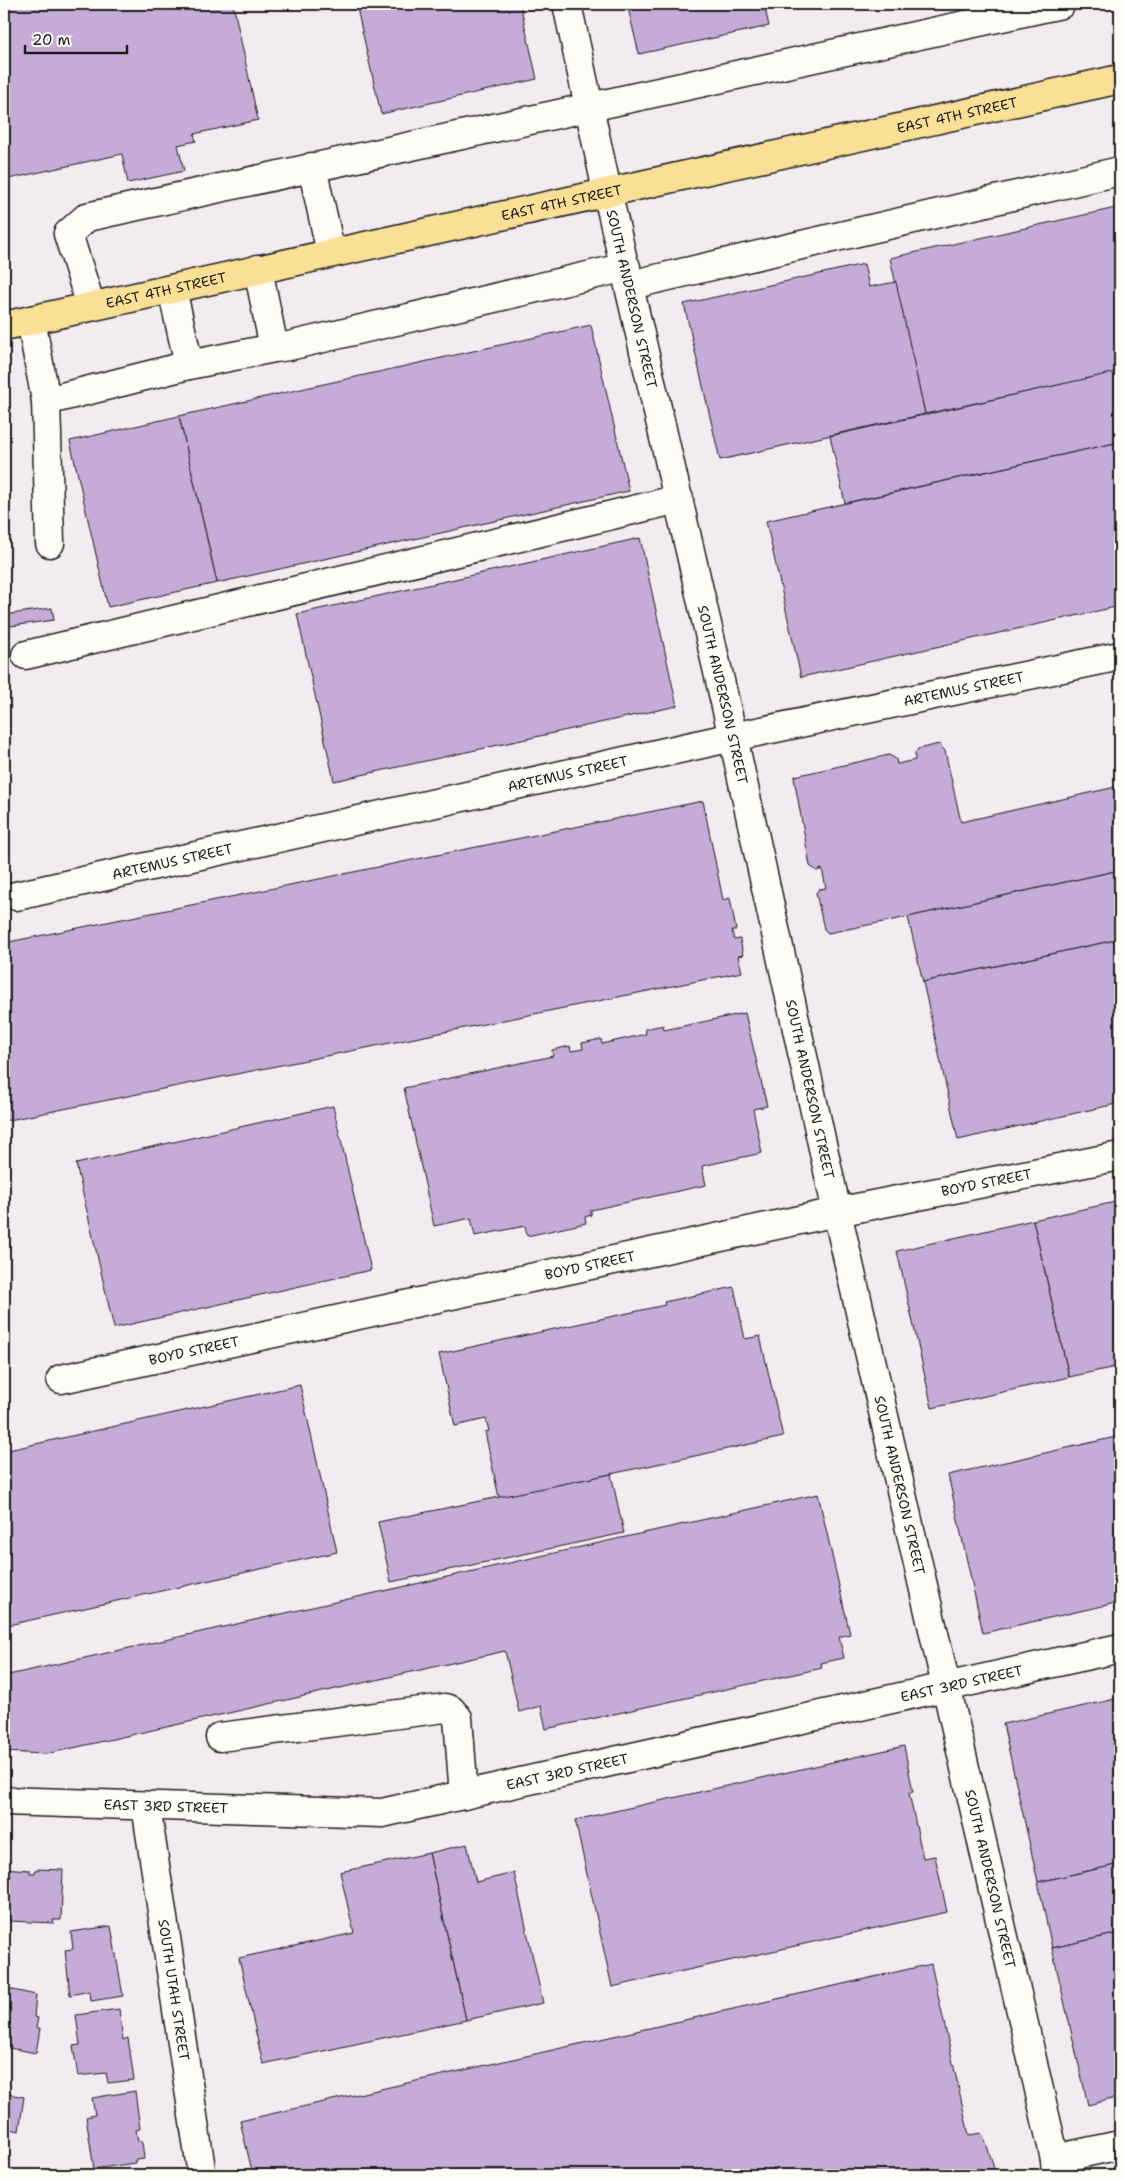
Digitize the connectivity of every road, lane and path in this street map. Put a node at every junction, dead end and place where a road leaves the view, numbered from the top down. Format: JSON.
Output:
{"nodes":[{"id":1,"x":567,"y":4,"type":"edge"},
{"id":2,"x":1061,"y":4,"type":"edge"},
{"id":3,"x":1120,"y":79,"type":"edge"},
{"id":4,"x":590,"y":106,"type":"junction"},
{"id":5,"x":312,"y":167,"type":"junction"},
{"id":6,"x":1120,"y":171,"type":"edge"},
{"id":7,"x":607,"y":191,"type":"junction"},
{"id":8,"x":331,"y":253,"type":"junction"},
{"id":9,"x":258,"y":269,"type":"junction"},
{"id":10,"x":628,"y":276,"type":"junction"},
{"id":11,"x":172,"y":288,"type":"junction"},
{"id":12,"x":92,"y":306,"type":"junction"},
{"id":13,"x":30,"y":320,"type":"junction"},
{"id":14,"x":4,"y":326,"type":"edge"},
{"id":15,"x":274,"y":348,"type":"junction"},
{"id":16,"x":189,"y":365,"type":"junction"},
{"id":17,"x":46,"y":400,"type":"junction"},
{"id":18,"x":679,"y":499,"type":"junction"},
{"id":19,"x":50,"y":543,"type":"dead end"},
{"id":20,"x":26,"y":655,"type":"dead end"},
{"id":21,"x":1120,"y":656,"type":"edge"},
{"id":22,"x":733,"y":738,"type":"junction"},
{"id":23,"x":16,"y":896,"type":"dead end"},
{"id":24,"x":1120,"y":1156,"type":"edge"},
{"id":25,"x":837,"y":1212,"type":"junction"},
{"id":26,"x":61,"y":1379,"type":"dead end"},
{"id":27,"x":1120,"y":1648,"type":"edge"},
{"id":28,"x":946,"y":1688,"type":"junction"},
{"id":29,"x":220,"y":1737,"type":"dead end"},
{"id":30,"x":464,"y":1795,"type":"junction"},
{"id":31,"x":4,"y":1801,"type":"edge"},
{"id":32,"x":146,"y":1806,"type":"junction"},
{"id":33,"x":1120,"y":2145,"type":"edge"},
{"id":34,"x":1055,"y":2167,"type":"edge"},
{"id":35,"x":202,"y":2175,"type":"edge"}],
"edges":[{"from":1,"to":4,"type":"street","name":"SOUTH ANDERSON STREET"},
{"from":2,"to":4,"type":"street"},
{"from":3,"to":7,"type":"main road","name":"EAST 4TH STREET"},
{"from":4,"to":5,"type":"street"},
{"from":4,"to":7,"type":"street","name":"SOUTH ANDERSON STREET"},
{"from":5,"to":8,"type":"street"},
{"from":5,"to":12,"type":"street"},
{"from":6,"to":10,"type":"street"},
{"from":7,"to":8,"type":"main road","name":"EAST 4TH STREET"},
{"from":7,"to":10,"type":"street","name":"SOUTH ANDERSON STREET"},
{"from":8,"to":9,"type":"main road","name":"EAST 4TH STREET"},
{"from":9,"to":11,"type":"main road","name":"EAST 4TH STREET"},
{"from":9,"to":15,"type":"street"},
{"from":10,"to":15,"type":"street"},
{"from":10,"to":18,"type":"street","name":"SOUTH ANDERSON STREET"},
{"from":11,"to":12,"type":"main road","name":"EAST 4TH STREET"},
{"from":11,"to":16,"type":"street"},
{"from":12,"to":13,"type":"main road","name":"EAST 4TH STREET"},
{"from":13,"to":14,"type":"main road","name":"EAST 4TH STREET"},
{"from":13,"to":17,"type":"street"},
{"from":15,"to":16,"type":"street"},
{"from":16,"to":17,"type":"street"},
{"from":17,"to":19,"type":"street"},
{"from":18,"to":20,"type":"street"},
{"from":18,"to":22,"type":"street","name":"SOUTH ANDERSON STREET"},
{"from":21,"to":22,"type":"street","name":"ARTEMUS STREET"},
{"from":22,"to":23,"type":"street","name":"ARTEMUS STREET"},
{"from":22,"to":25,"type":"street","name":"SOUTH ANDERSON STREET"},
{"from":24,"to":25,"type":"street","name":"BOYD STREET"},
{"from":25,"to":26,"type":"street","name":"BOYD STREET"},
{"from":25,"to":28,"type":"street","name":"SOUTH ANDERSON STREET"},
{"from":27,"to":28,"type":"street","name":"EAST 3RD STREET"},
{"from":28,"to":30,"type":"street","name":"EAST 3RD STREET"},
{"from":28,"to":34,"type":"street","name":"SOUTH ANDERSON STREET"},
{"from":29,"to":30,"type":"street"},
{"from":30,"to":32,"type":"street","name":"EAST 3RD STREET"},
{"from":31,"to":32,"type":"street","name":"EAST 3RD STREET"},
{"from":32,"to":35,"type":"street","name":"SOUTH UTAH STREET"},
{"from":33,"to":34,"type":"street"}]}
